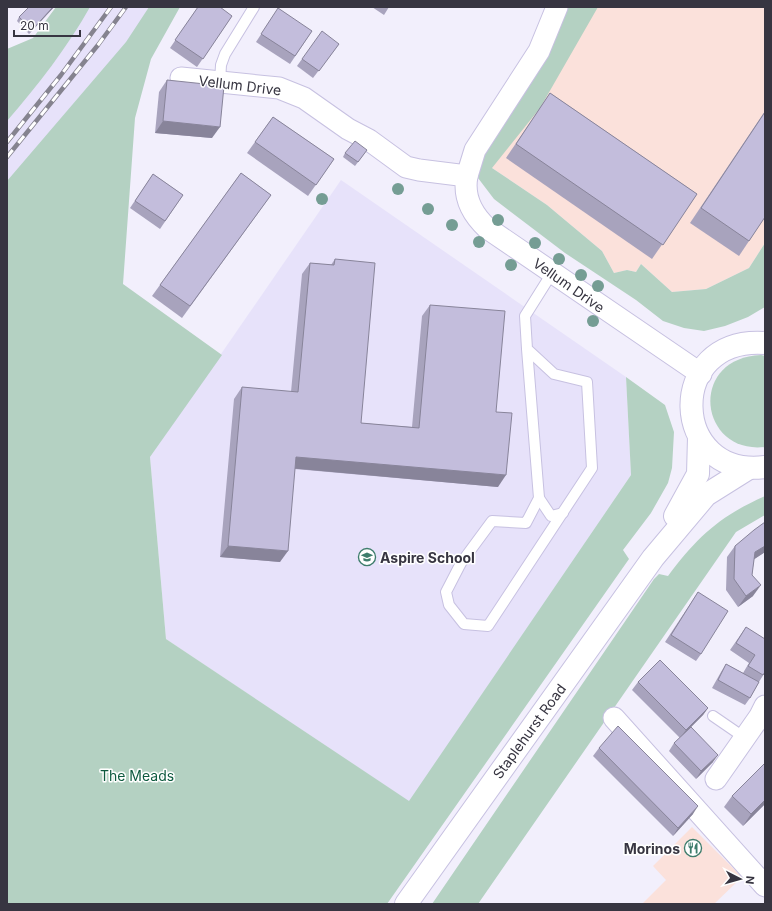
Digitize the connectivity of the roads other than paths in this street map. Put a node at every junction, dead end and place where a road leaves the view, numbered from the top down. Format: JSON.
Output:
{"nodes":[{"id":1,"x":254,"y":7,"type":"edge"},
{"id":2,"x":558,"y":7,"type":"edge"},
{"id":3,"x":181,"y":78,"type":"dead end"},
{"id":4,"x":220,"y":82,"type":"junction"},
{"id":5,"x":467,"y":176,"type":"junction"},
{"id":6,"x":552,"y":273,"type":"junction"},
{"id":7,"x":765,"y":330,"type":"edge"},
{"id":8,"x":756,"y":342,"type":"edge"},
{"id":9,"x":527,"y":349,"type":"junction"},
{"id":10,"x":701,"y":374,"type":"junction"},
{"id":11,"x":700,"y":438,"type":"junction"},
{"id":12,"x":757,"y":468,"type":"edge"},
{"id":13,"x":539,"y":498,"type":"junction"},
{"id":14,"x":563,"y":512,"type":"junction"},
{"id":15,"x":653,"y":558,"type":"junction"},
{"id":16,"x":765,"y":706,"type":"edge"},
{"id":17,"x":713,"y":716,"type":"dead end"},
{"id":18,"x":614,"y":718,"type":"dead end"},
{"id":19,"x":745,"y":738,"type":"junction"},
{"id":20,"x":716,"y":779,"type":"dead end"},
{"id":21,"x":765,"y":886,"type":"edge"},
{"id":22,"x":406,"y":904,"type":"edge"}],
"edges":[{"from":1,"to":4,"type":"lane"},
{"from":2,"to":5,"type":"street","name":"Vellum Drive"},
{"from":3,"to":4,"type":"street","name":"Vellum Drive"},
{"from":4,"to":5,"type":"street","name":"Vellum Drive"},
{"from":5,"to":6,"type":"street","name":"Vellum Drive"},
{"from":6,"to":9,"type":"lane"},
{"from":6,"to":10,"type":"street","name":"Vellum Drive"},
{"from":7,"to":8,"type":"main road"},
{"from":8,"to":10,"type":"main road"},
{"from":9,"to":13,"type":"lane"},
{"from":9,"to":14,"type":"lane"},
{"from":10,"to":11,"type":"main road"},
{"from":11,"to":12,"type":"main road"},
{"from":11,"to":15,"type":"main road","name":"Staplehurst Road"},
{"from":12,"to":15,"type":"main road","name":"Staplehurst Road"},
{"from":13,"to":14,"type":"lane"},
{"from":13,"to":14,"type":"lane"},
{"from":15,"to":22,"type":"main road","name":"Staplehurst Road"},
{"from":16,"to":19,"type":"street"},
{"from":17,"to":19,"type":"lane"},
{"from":18,"to":21,"type":"street"},
{"from":19,"to":20,"type":"street"}]}
